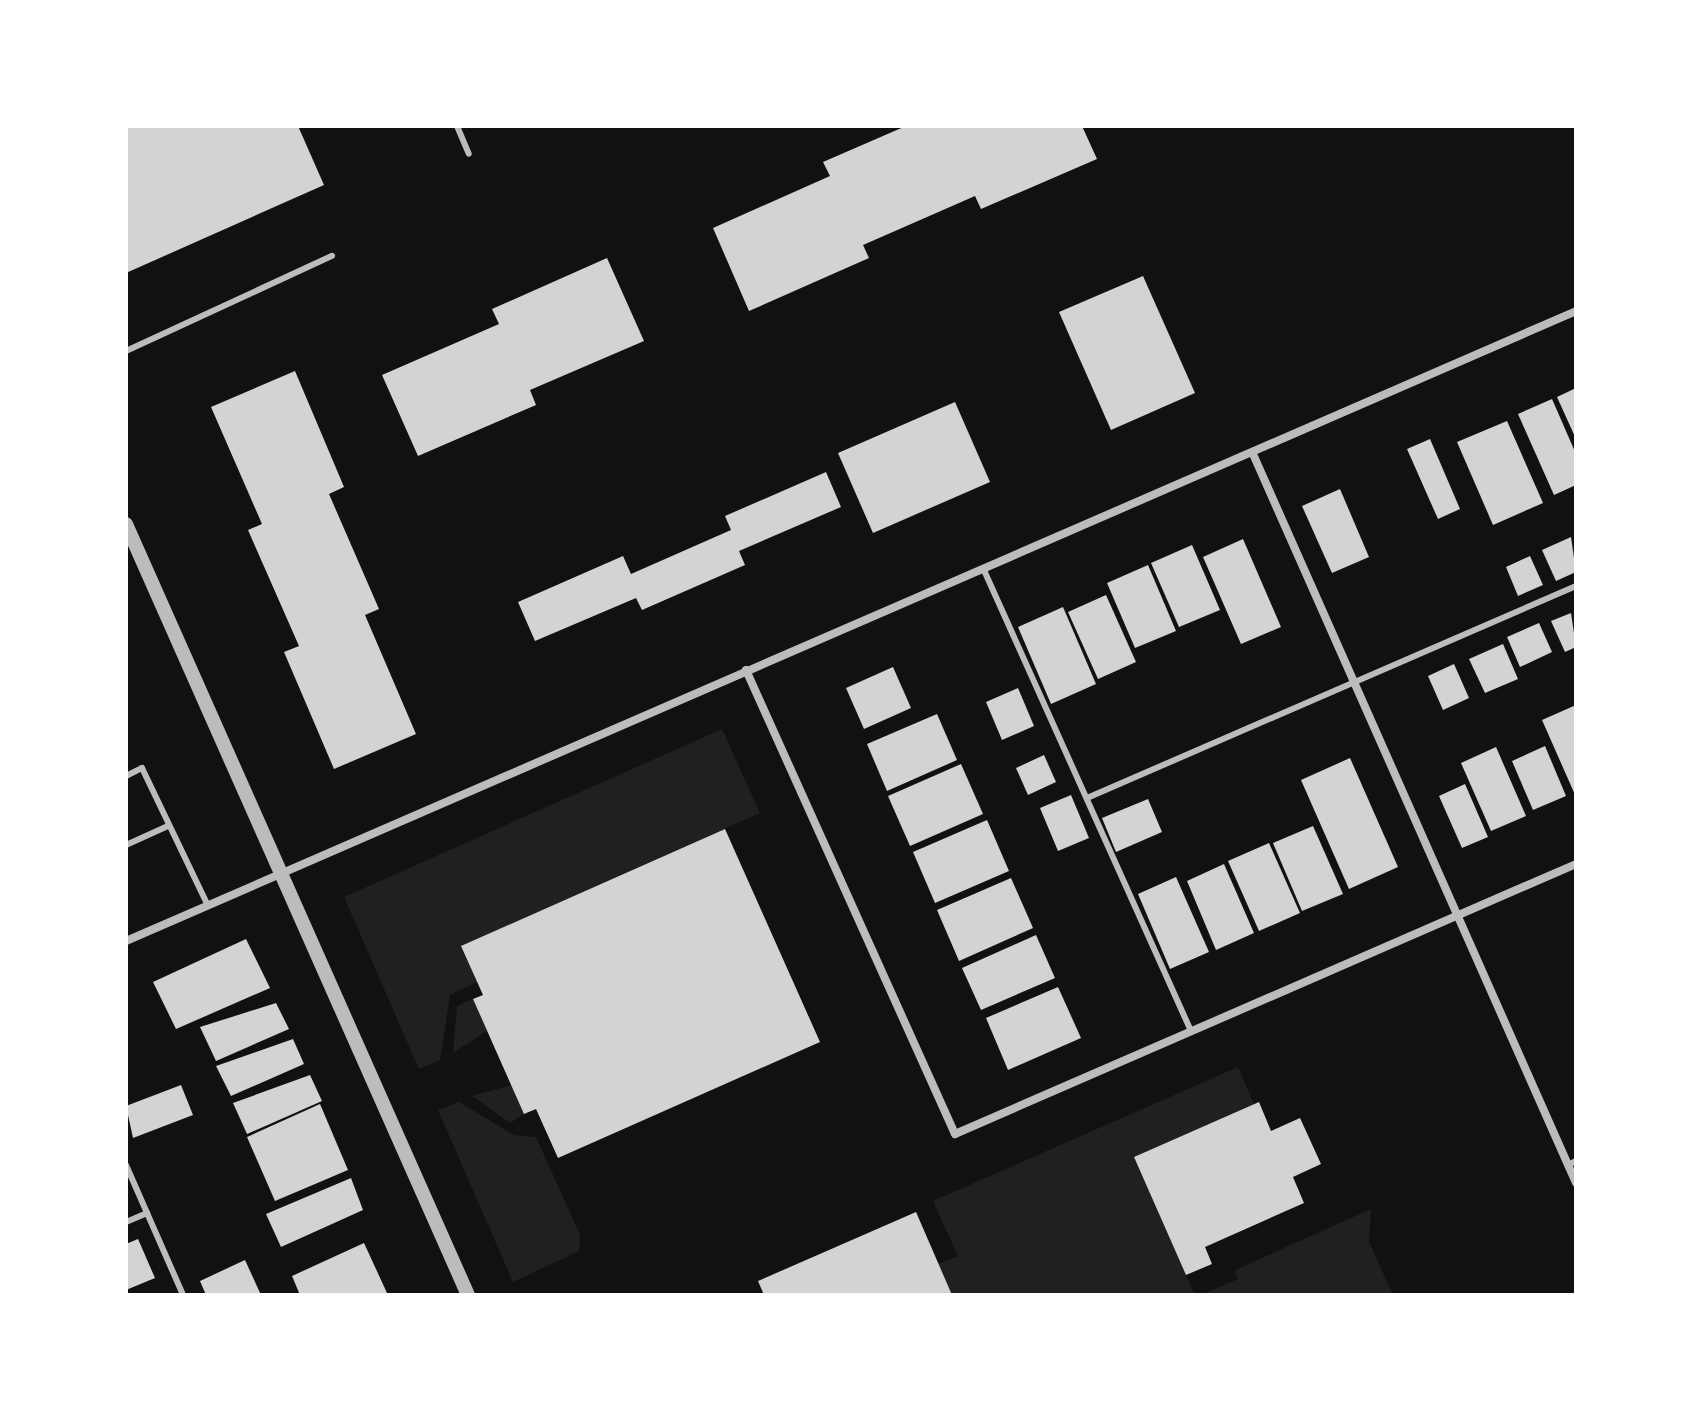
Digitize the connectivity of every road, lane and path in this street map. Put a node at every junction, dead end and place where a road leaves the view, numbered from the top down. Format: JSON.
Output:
{"nodes":[{"id":1,"x":457,"y":126,"type":"edge"},
{"id":2,"x":469,"y":154,"type":"dead end"},
{"id":3,"x":332,"y":256,"type":"dead end"},
{"id":4,"x":1576,"y":311,"type":"edge"},
{"id":5,"x":126,"y":351,"type":"edge"},
{"id":6,"x":1253,"y":454,"type":"junction"},
{"id":7,"x":126,"y":524,"type":"edge"},
{"id":8,"x":983,"y":568,"type":"junction"},
{"id":9,"x":1576,"y":586,"type":"edge"},
{"id":10,"x":746,"y":670,"type":"junction"},
{"id":11,"x":1351,"y":683,"type":"junction"},
{"id":12,"x":126,"y":776,"type":"edge"},
{"id":13,"x":1087,"y":798,"type":"junction"},
{"id":14,"x":168,"y":826,"type":"junction"},
{"id":15,"x":126,"y":845,"type":"edge"},
{"id":16,"x":1576,"y":864,"type":"edge"},
{"id":17,"x":282,"y":876,"type":"junction"},
{"id":18,"x":208,"y":906,"type":"junction"},
{"id":19,"x":1459,"y":915,"type":"junction"},
{"id":20,"x":126,"y":941,"type":"edge"},
{"id":21,"x":1191,"y":1031,"type":"junction"},
{"id":22,"x":1572,"y":1163,"type":"edge"},
{"id":23,"x":126,"y":1165,"type":"edge"},
{"id":24,"x":1576,"y":1183,"type":"edge"},
{"id":25,"x":147,"y":1213,"type":"junction"},
{"id":26,"x":126,"y":1222,"type":"edge"},
{"id":27,"x":183,"y":1295,"type":"edge"},
{"id":28,"x":468,"y":1295,"type":"edge"}],
"edges":[{"from":1,"to":2,"type":"lane"},
{"from":3,"to":5,"type":"lane"},
{"from":4,"to":6,"type":"street"},
{"from":6,"to":8,"type":"street"},
{"from":6,"to":11,"type":"street"},
{"from":7,"to":17,"type":"street"},
{"from":8,"to":10,"type":"street"},
{"from":8,"to":13,"type":"lane"},
{"from":9,"to":11,"type":"lane"},
{"from":10,"to":17,"type":"street"},
{"from":10,"to":21,"type":"street"},
{"from":11,"to":13,"type":"lane"},
{"from":11,"to":19,"type":"street"},
{"from":12,"to":14,"type":"lane"},
{"from":13,"to":21,"type":"lane"},
{"from":14,"to":15,"type":"lane"},
{"from":14,"to":18,"type":"lane"},
{"from":16,"to":19,"type":"street"},
{"from":17,"to":18,"type":"street"},
{"from":17,"to":28,"type":"street"},
{"from":18,"to":20,"type":"street"},
{"from":19,"to":21,"type":"street"},
{"from":19,"to":22,"type":"street"},
{"from":22,"to":24,"type":"street"},
{"from":23,"to":25,"type":"lane"},
{"from":25,"to":26,"type":"lane"},
{"from":25,"to":27,"type":"lane"}]}
